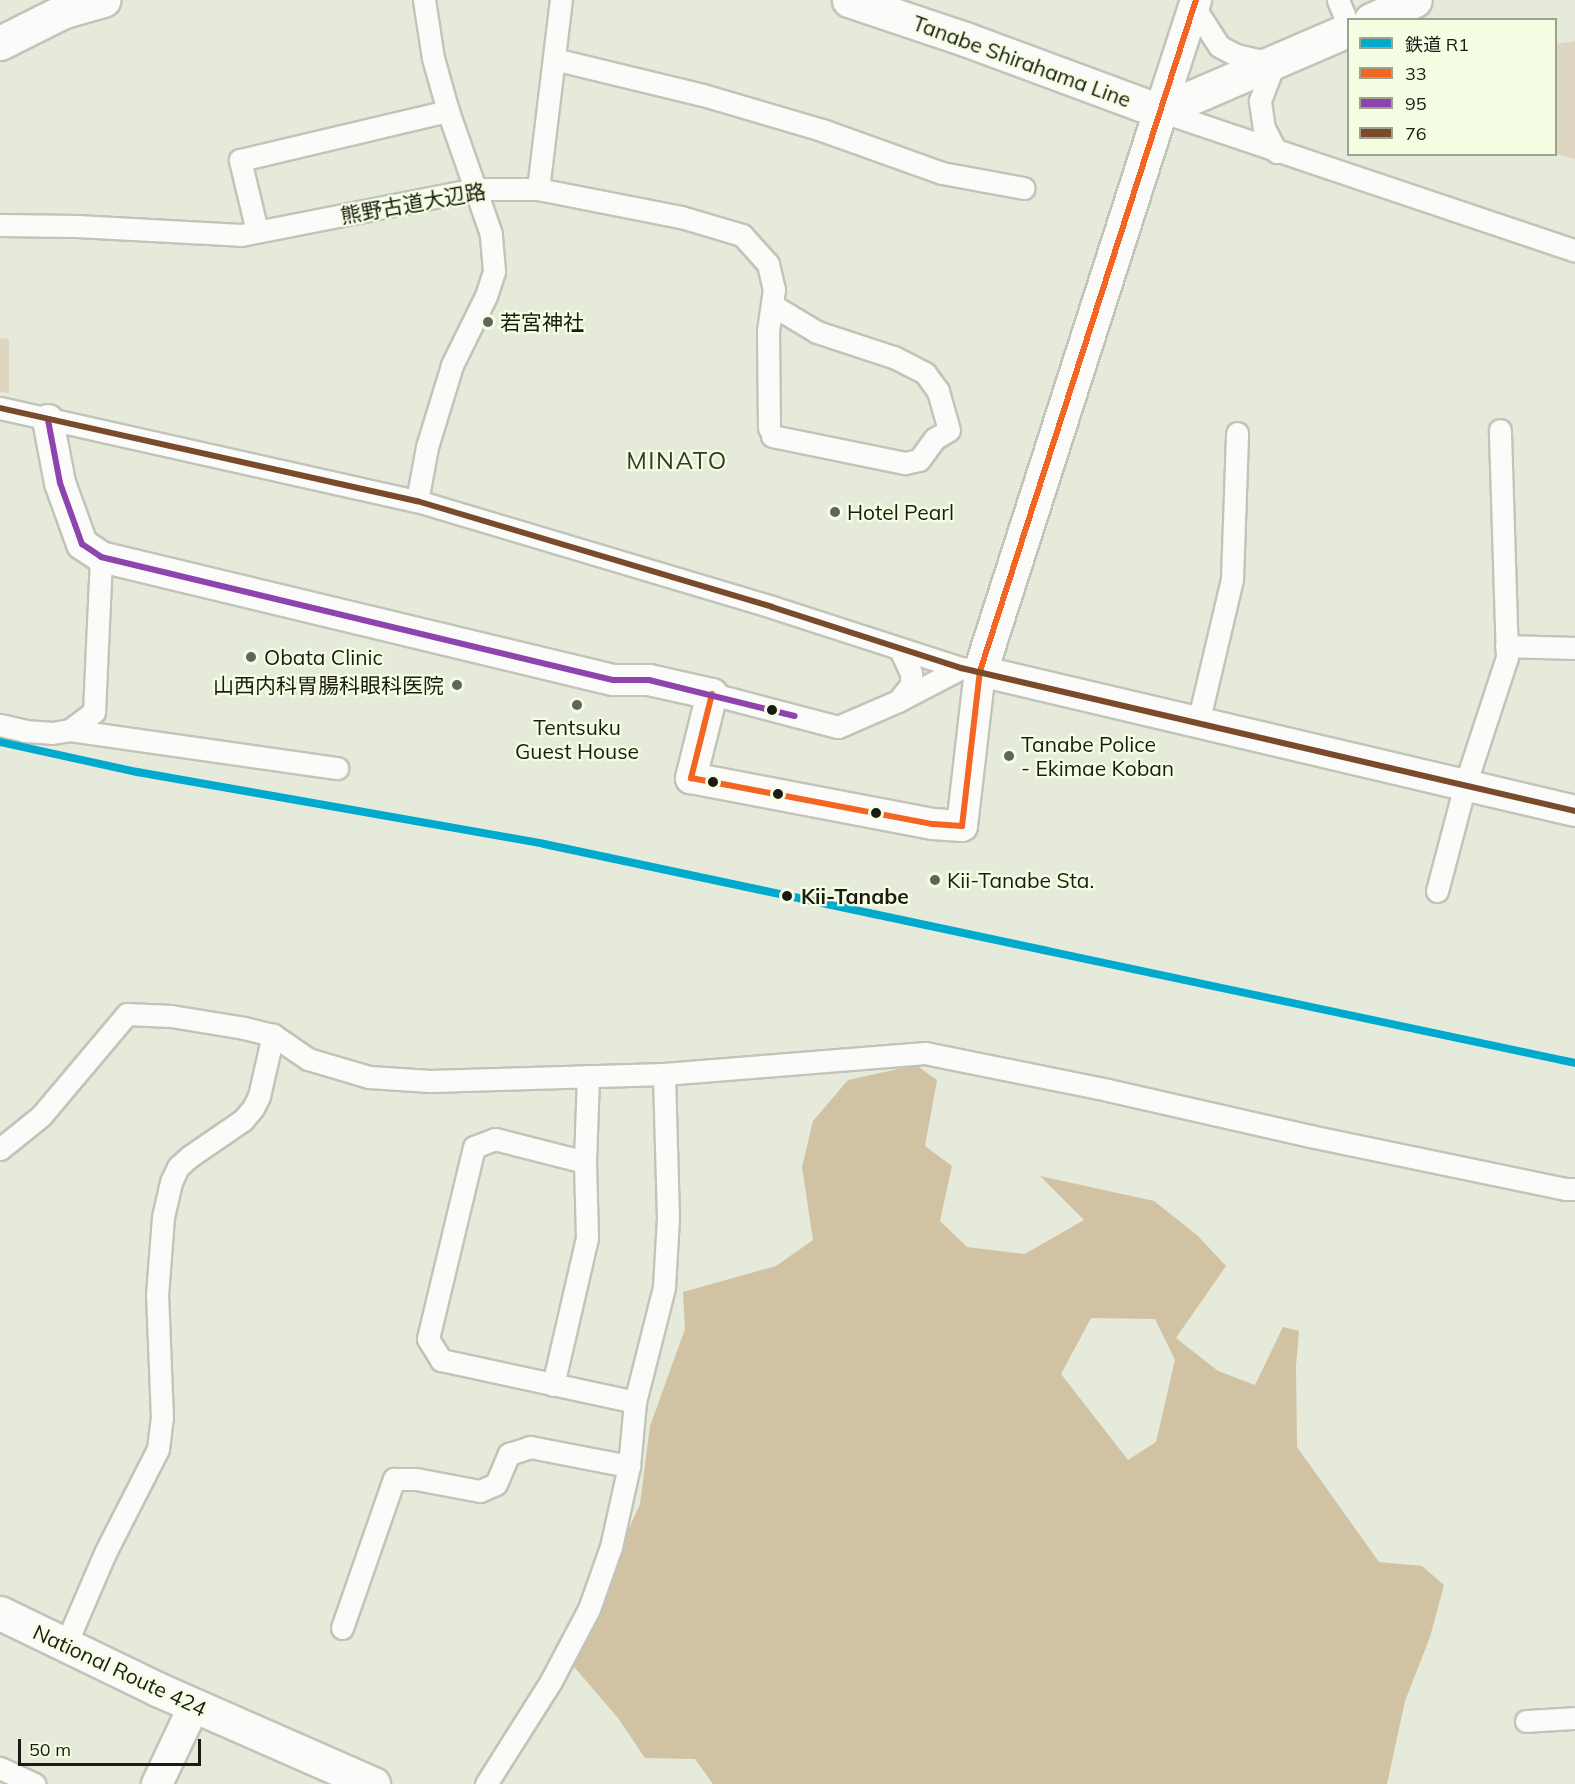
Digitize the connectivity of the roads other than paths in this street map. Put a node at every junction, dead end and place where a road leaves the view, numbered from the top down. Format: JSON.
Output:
{"nodes":[{"id":1,"x":103,"y":0,"type":"edge"},
{"id":2,"x":424,"y":0,"type":"edge"},
{"id":3,"x":561,"y":0,"type":"edge"},
{"id":4,"x":849,"y":0,"type":"edge"},
{"id":5,"x":1338,"y":0,"type":"edge"},
{"id":6,"x":1415,"y":0,"type":"edge"},
{"id":7,"x":1195,"y":3,"type":"edge"},
{"id":8,"x":1375,"y":18,"type":"edge"},
{"id":9,"x":1347,"y":25,"type":"edge"},
{"id":10,"x":1347,"y":28,"type":"edge"},
{"id":11,"x":0,"y":43,"type":"edge"},
{"id":12,"x":554,"y":59,"type":"junction"},
{"id":13,"x":1274,"y":64,"type":"junction"},
{"id":14,"x":448,"y":111,"type":"junction"},
{"id":15,"x":1160,"y":111,"type":"junction"},
{"id":16,"x":1276,"y":152,"type":"junction"},
{"id":17,"x":1024,"y":188,"type":"dead end"},
{"id":18,"x":476,"y":189,"type":"junction"},
{"id":19,"x":538,"y":189,"type":"junction"},
{"id":20,"x":0,"y":225,"type":"edge"},
{"id":21,"x":257,"y":231,"type":"junction"},
{"id":22,"x":1575,"y":251,"type":"edge"},
{"id":23,"x":772,"y":305,"type":"junction"},
{"id":24,"x":0,"y":408,"type":"edge"},
{"id":25,"x":48,"y":420,"type":"junction"},
{"id":26,"x":1500,"y":430,"type":"dead end"},
{"id":27,"x":1237,"y":433,"type":"dead end"},
{"id":28,"x":417,"y":501,"type":"junction"},
{"id":29,"x":101,"y":557,"type":"junction"},
{"id":30,"x":1506,"y":646,"type":"junction"},
{"id":31,"x":1575,"y":648,"type":"edge"},
{"id":32,"x":900,"y":649,"type":"junction"},
{"id":33,"x":970,"y":670,"type":"junction"},
{"id":34,"x":712,"y":694,"type":"junction"},
{"id":35,"x":898,"y":701,"type":"junction"},
{"id":36,"x":1198,"y":723,"type":"junction"},
{"id":37,"x":0,"y":725,"type":"edge"},
{"id":38,"x":70,"y":730,"type":"junction"},
{"id":39,"x":337,"y":768,"type":"dead end"},
{"id":40,"x":1465,"y":785,"type":"junction"},
{"id":41,"x":1575,"y":811,"type":"edge"},
{"id":42,"x":1437,"y":891,"type":"dead end"},
{"id":43,"x":273,"y":1035,"type":"junction"},
{"id":44,"x":664,"y":1074,"type":"junction"},
{"id":45,"x":588,"y":1076,"type":"junction"},
{"id":46,"x":0,"y":1149,"type":"edge"},
{"id":47,"x":585,"y":1161,"type":"junction"},
{"id":48,"x":1575,"y":1189,"type":"edge"},
{"id":49,"x":553,"y":1385,"type":"junction"},
{"id":50,"x":635,"y":1402,"type":"junction"},
{"id":51,"x":629,"y":1466,"type":"junction"},
{"id":52,"x":0,"y":1613,"type":"edge"},
{"id":53,"x":342,"y":1628,"type":"dead end"},
{"id":54,"x":65,"y":1646,"type":"junction"},
{"id":55,"x":194,"y":1706,"type":"junction"},
{"id":56,"x":1575,"y":1718,"type":"edge"},
{"id":57,"x":1526,"y":1721,"type":"dead end"},
{"id":58,"x":0,"y":1768,"type":"edge"},
{"id":59,"x":34,"y":1784,"type":"edge"},
{"id":60,"x":157,"y":1784,"type":"edge"},
{"id":61,"x":373,"y":1784,"type":"edge"},
{"id":62,"x":486,"y":1784,"type":"edge"}],
"edges":[{"from":1,"to":11,"type":"main road"},
{"from":2,"to":14,"type":"street"},
{"from":3,"to":12,"type":"street"},
{"from":4,"to":15,"type":"main road","name":"Tanabe Shirahama Line"},
{"from":5,"to":9,"type":"street"},
{"from":6,"to":8,"type":"main road"},
{"from":7,"to":13,"type":"street"},
{"from":7,"to":15,"type":"street"},
{"from":10,"to":13,"type":"main road"},
{"from":12,"to":17,"type":"street"},
{"from":12,"to":19,"type":"street"},
{"from":13,"to":15,"type":"main road"},
{"from":13,"to":16,"type":"street"},
{"from":14,"to":18,"type":"street"},
{"from":14,"to":21,"type":"street"},
{"from":15,"to":16,"type":"street"},
{"from":15,"to":33,"type":"main road"},
{"from":16,"to":22,"type":"street"},
{"from":18,"to":19,"type":"street","name":"熊野古道大辺路"},
{"from":18,"to":21,"type":"street","name":"熊野古道大辺路"},
{"from":18,"to":28,"type":"street"},
{"from":19,"to":23,"type":"street","name":"熊野古道大辺路"},
{"from":20,"to":21,"type":"street","name":"熊野古道大辺路"},
{"from":23,"to":23,"type":"street","name":"熊野古道大辺路"},
{"from":24,"to":25,"type":"street"},
{"from":25,"to":28,"type":"street"},
{"from":25,"to":29,"type":"street"},
{"from":26,"to":30,"type":"street"},
{"from":27,"to":36,"type":"street"},
{"from":28,"to":32,"type":"street"},
{"from":29,"to":34,"type":"street"},
{"from":29,"to":38,"type":"street"},
{"from":30,"to":31,"type":"street"},
{"from":30,"to":40,"type":"street"},
{"from":32,"to":33,"type":"street"},
{"from":32,"to":35,"type":"street"},
{"from":33,"to":34,"type":"street"},
{"from":33,"to":35,"type":"street"},
{"from":33,"to":36,"type":"street"},
{"from":34,"to":35,"type":"street"},
{"from":36,"to":40,"type":"street"},
{"from":37,"to":38,"type":"street"},
{"from":38,"to":39,"type":"street"},
{"from":40,"to":41,"type":"street"},
{"from":40,"to":42,"type":"street"},
{"from":43,"to":45,"type":"street"},
{"from":43,"to":46,"type":"street"},
{"from":43,"to":54,"type":"street"},
{"from":44,"to":45,"type":"street"},
{"from":44,"to":48,"type":"street"},
{"from":44,"to":50,"type":"street"},
{"from":45,"to":47,"type":"street"},
{"from":47,"to":49,"type":"street"},
{"from":47,"to":49,"type":"street"},
{"from":49,"to":50,"type":"street"},
{"from":50,"to":51,"type":"street"},
{"from":51,"to":53,"type":"street"},
{"from":51,"to":62,"type":"street"},
{"from":52,"to":54,"type":"main road","name":"National Route 424"},
{"from":54,"to":55,"type":"main road","name":"National Route 424"},
{"from":55,"to":60,"type":"street"},
{"from":55,"to":61,"type":"main road","name":"National Route 424"},
{"from":56,"to":57,"type":"street"},
{"from":58,"to":59,"type":"street"}]}
